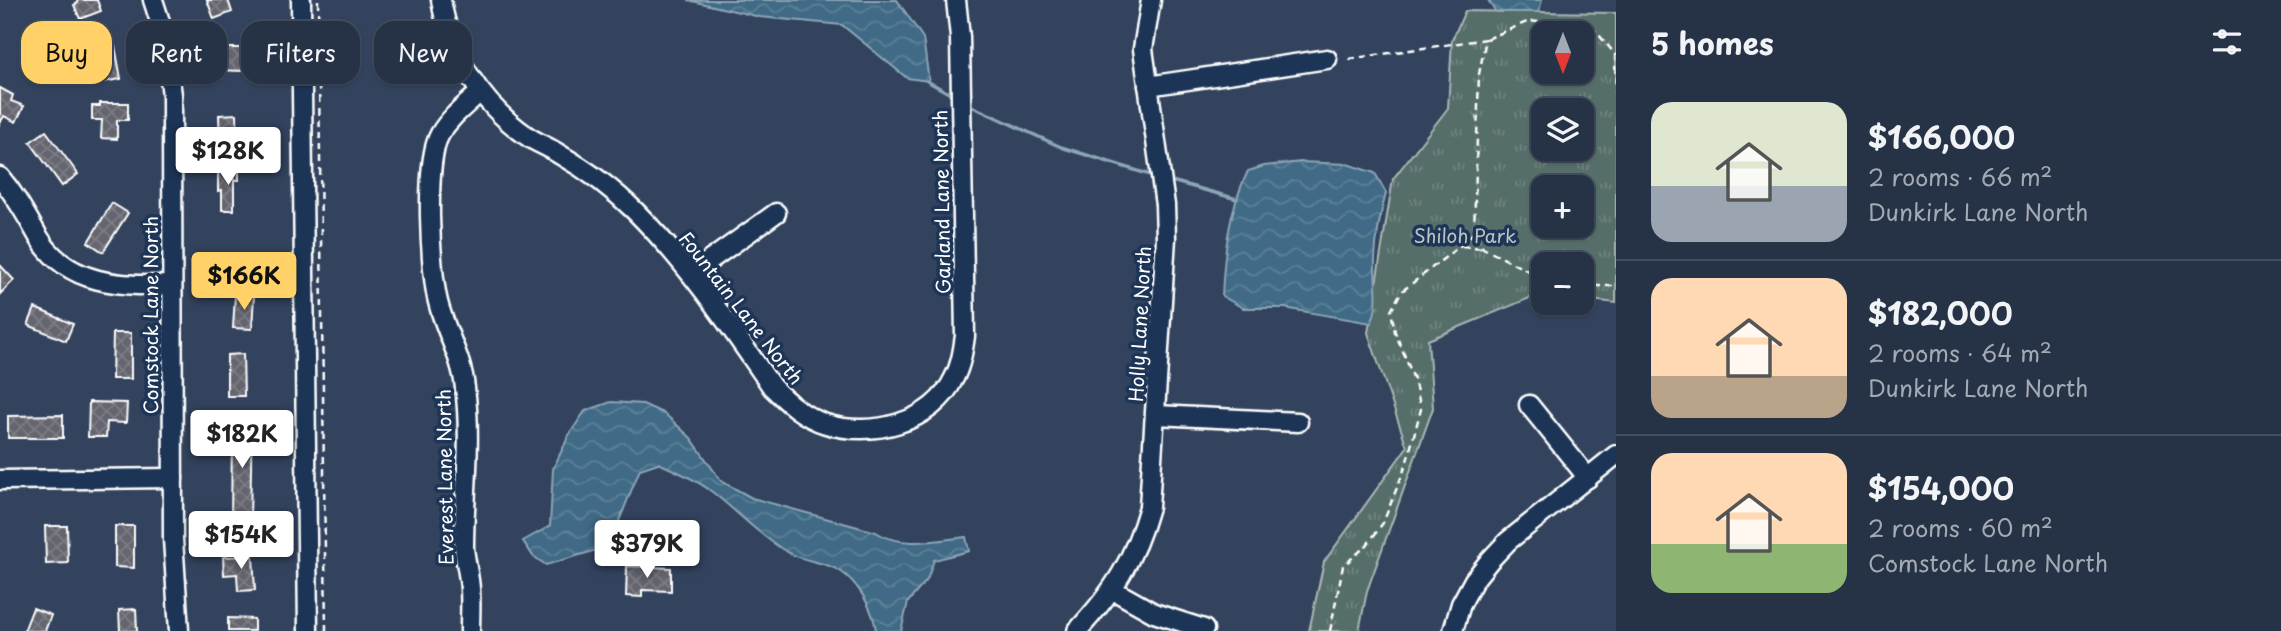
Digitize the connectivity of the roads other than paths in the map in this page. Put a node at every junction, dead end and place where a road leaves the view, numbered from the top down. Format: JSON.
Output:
{"nodes":[{"id":1,"x":153,"y":0,"type":"edge"},
{"id":2,"x":301,"y":0,"type":"edge"},
{"id":3,"x":441,"y":0,"type":"edge"},
{"id":4,"x":956,"y":0,"type":"edge"},
{"id":5,"x":1151,"y":0,"type":"edge"},
{"id":6,"x":1327,"y":59,"type":"dead end"},
{"id":7,"x":1148,"y":86,"type":"junction"},
{"id":8,"x":480,"y":92,"type":"junction"},
{"id":9,"x":0,"y":177,"type":"edge"},
{"id":10,"x":776,"y":213,"type":"dead end"},
{"id":11,"x":692,"y":273,"type":"junction"},
{"id":12,"x":172,"y":285,"type":"junction"},
{"id":13,"x":942,"y":398,"type":"joint"},
{"id":14,"x":1529,"y":405,"type":"dead end"},
{"id":15,"x":1156,"y":415,"type":"junction"},
{"id":16,"x":1298,"y":422,"type":"dead end"},
{"id":17,"x":1616,"y":455,"type":"edge"},
{"id":18,"x":173,"y":478,"type":"junction"},
{"id":19,"x":1588,"y":478,"type":"junction"},
{"id":20,"x":0,"y":480,"type":"edge"},
{"id":21,"x":1113,"y":590,"type":"junction"},
{"id":22,"x":1204,"y":629,"type":"dead end"},
{"id":23,"x":179,"y":631,"type":"edge"},
{"id":24,"x":308,"y":631,"type":"edge"},
{"id":25,"x":470,"y":631,"type":"edge"},
{"id":26,"x":1077,"y":631,"type":"edge"},
{"id":27,"x":1453,"y":631,"type":"edge"}],
"edges":[{"from":1,"to":12,"type":"street","name":"Comstock Lane North"},
{"from":2,"to":24,"type":"street"},
{"from":3,"to":8,"type":"street","name":"Fountain Lane North"},
{"from":4,"to":13,"type":"street","name":"Garland Lane North"},
{"from":5,"to":7,"type":"street","name":"Holly Lane North"},
{"from":6,"to":7,"type":"street"},
{"from":7,"to":15,"type":"street","name":"Holly Lane North"},
{"from":8,"to":11,"type":"street","name":"Fountain Lane North"},
{"from":8,"to":25,"type":"street","name":"Everest Lane North"},
{"from":9,"to":12,"type":"street"},
{"from":10,"to":11,"type":"street"},
{"from":11,"to":13,"type":"street","name":"Fountain Lane North"},
{"from":12,"to":18,"type":"street","name":"Comstock Lane North"},
{"from":14,"to":19,"type":"street"},
{"from":15,"to":16,"type":"street"},
{"from":15,"to":21,"type":"street","name":"Holly Lane North"},
{"from":17,"to":19,"type":"street"},
{"from":18,"to":20,"type":"street"},
{"from":18,"to":23,"type":"street","name":"Comstock Lane North"},
{"from":19,"to":27,"type":"street"},
{"from":21,"to":22,"type":"street"},
{"from":21,"to":26,"type":"street","name":"Holly Lane North"}]}
